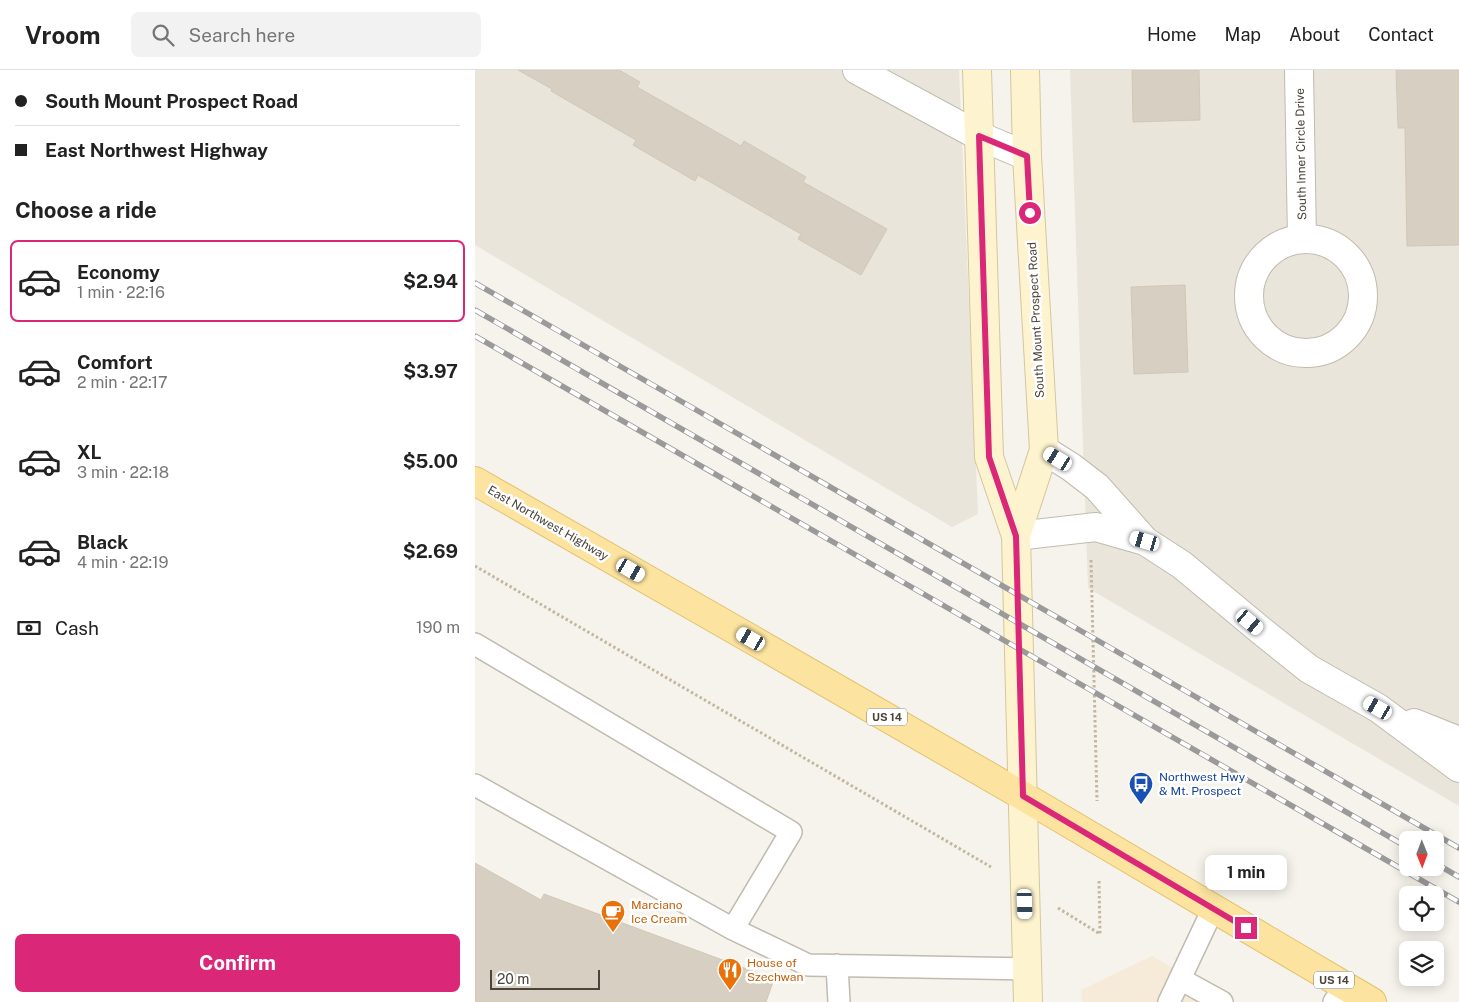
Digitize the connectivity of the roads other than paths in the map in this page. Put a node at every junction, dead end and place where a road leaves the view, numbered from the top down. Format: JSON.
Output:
{"nodes":[{"id":1,"x":857,"y":70,"type":"edge"},
{"id":2,"x":977,"y":70,"type":"edge"},
{"id":3,"x":1025,"y":70,"type":"edge"},
{"id":4,"x":1299,"y":70,"type":"edge"},
{"id":5,"x":979,"y":136,"type":"junction"},
{"id":6,"x":1027,"y":156,"type":"junction"},
{"id":7,"x":1302,"y":239,"type":"junction"},
{"id":8,"x":1044,"y":450,"type":"junction"},
{"id":9,"x":475,"y":481,"type":"edge"},
{"id":10,"x":1016,"y":536,"type":"junction"},
{"id":11,"x":1145,"y":541,"type":"junction"},
{"id":12,"x":475,"y":644,"type":"edge"},
{"id":13,"x":1378,"y":708,"type":"junction"},
{"id":14,"x":1459,"y":741,"type":"edge"},
{"id":15,"x":1459,"y":768,"type":"edge"},
{"id":16,"x":475,"y":785,"type":"edge"},
{"id":17,"x":1023,"y":796,"type":"junction"},
{"id":18,"x":1213,"y":909,"type":"junction"},
{"id":19,"x":733,"y":929,"type":"junction"},
{"id":20,"x":837,"y":965,"type":"junction"},
{"id":21,"x":1027,"y":969,"type":"junction"},
{"id":22,"x":1180,"y":979,"type":"junction"},
{"id":23,"x":1339,"y":994,"type":"edge"},
{"id":24,"x":839,"y":1002,"type":"edge"},
{"id":25,"x":1028,"y":1002,"type":"edge"},
{"id":26,"x":1169,"y":1002,"type":"edge"},
{"id":27,"x":1222,"y":1002,"type":"edge"},
{"id":28,"x":1372,"y":1002,"type":"edge"}],
"edges":[{"from":1,"to":5,"type":"street"},
{"from":2,"to":5,"type":"main road","name":"South Mount Prospect Road"},
{"from":3,"to":6,"type":"main road","name":"South Mount Prospect Road"},
{"from":4,"to":7,"type":"street","name":"South Inner Circle Drive"},
{"from":5,"to":6,"type":"street"},
{"from":5,"to":10,"type":"main road","name":"South Mount Prospect Road"},
{"from":6,"to":8,"type":"main road","name":"South Mount Prospect Road"},
{"from":7,"to":7,"type":"street"},
{"from":8,"to":10,"type":"main road","name":"South Mount Prospect Road"},
{"from":8,"to":11,"type":"street"},
{"from":9,"to":17,"type":"main road","name":"East Northwest Highway","number":"US 14"},
{"from":10,"to":11,"type":"street"},
{"from":10,"to":17,"type":"main road","name":"South Mount Prospect Road"},
{"from":11,"to":13,"type":"street"},
{"from":12,"to":19,"type":"lane"},
{"from":13,"to":14,"type":"street"},
{"from":13,"to":15,"type":"street"},
{"from":16,"to":19,"type":"lane"},
{"from":17,"to":18,"type":"main road","name":"East Northwest Highway","number":"US 14"},
{"from":17,"to":21,"type":"main road","name":"South Mount Prospect Road"},
{"from":18,"to":22,"type":"lane"},
{"from":18,"to":23,"type":"main road","name":"East Northwest Highway","number":"US 14"},
{"from":19,"to":20,"type":"lane"},
{"from":20,"to":21,"type":"lane"},
{"from":20,"to":24,"type":"lane"},
{"from":21,"to":25,"type":"main road","name":"South Mount Prospect Road"},
{"from":22,"to":26,"type":"lane"},
{"from":22,"to":27,"type":"lane"},
{"from":23,"to":28,"type":"main road","name":"East Northwest Highway","number":"US 14"}]}
